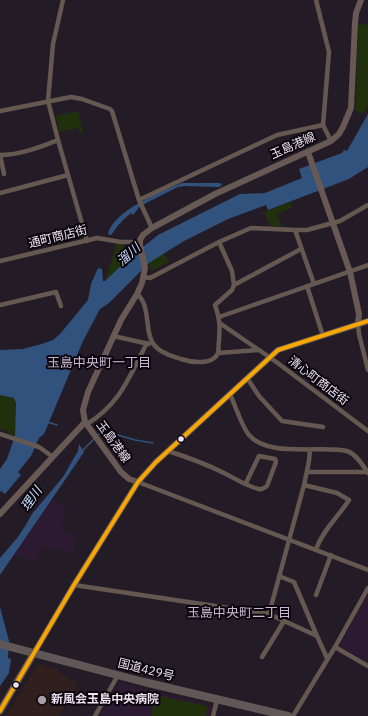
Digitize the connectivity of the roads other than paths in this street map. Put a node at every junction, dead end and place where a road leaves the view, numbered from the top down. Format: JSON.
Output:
{"nodes":[{"id":1,"x":57,"y":0,"type":"edge"},
{"id":2,"x":316,"y":0,"type":"edge"},
{"id":3,"x":360,"y":0,"type":"edge"},
{"id":4,"x":63,"y":1,"type":"edge"},
{"id":5,"x":48,"y":101,"type":"junction"},
{"id":6,"x":0,"y":111,"type":"edge"},
{"id":7,"x":323,"y":125,"type":"junction"},
{"id":8,"x":58,"y":140,"type":"junction"},
{"id":9,"x":331,"y":141,"type":"junction"},
{"id":10,"x":308,"y":152,"type":"junction"},
{"id":11,"x":4,"y":174,"type":"dead end"},
{"id":12,"x":68,"y":175,"type":"junction"},
{"id":13,"x":0,"y":193,"type":"edge"},
{"id":14,"x":140,"y":200,"type":"junction"},
{"id":15,"x":368,"y":205,"type":"edge"},
{"id":16,"x":334,"y":223,"type":"junction"},
{"id":17,"x":152,"y":228,"type":"junction"},
{"id":18,"x":295,"y":230,"type":"junction"},
{"id":19,"x":87,"y":241,"type":"junction"},
{"id":20,"x":219,"y":242,"type":"junction"},
{"id":21,"x":140,"y":244,"type":"junction"},
{"id":22,"x":302,"y":249,"type":"junction"},
{"id":23,"x":0,"y":255,"type":"edge"},
{"id":24,"x":1,"y":261,"type":"edge"},
{"id":25,"x":368,"y":265,"type":"edge"},
{"id":26,"x":350,"y":272,"type":"junction"},
{"id":27,"x":144,"y":277,"type":"junction"},
{"id":28,"x":314,"y":284,"type":"junction"},
{"id":29,"x":234,"y":285,"type":"junction"},
{"id":30,"x":307,"y":286,"type":"junction"},
{"id":31,"x":137,"y":294,"type":"junction"},
{"id":32,"x":0,"y":305,"type":"edge"},
{"id":33,"x":61,"y":306,"type":"dead end"},
{"id":34,"x":219,"y":317,"type":"junction"},
{"id":35,"x":368,"y":321,"type":"edge"},
{"id":36,"x":221,"y":324,"type":"junction"},
{"id":37,"x":358,"y":324,"type":"junction"},
{"id":38,"x":113,"y":336,"type":"junction"},
{"id":39,"x":323,"y":336,"type":"junction"},
{"id":40,"x":147,"y":343,"type":"junction"},
{"id":41,"x":154,"y":345,"type":"junction"},
{"id":42,"x":258,"y":350,"type":"junction"},
{"id":43,"x":218,"y":353,"type":"junction"},
{"id":44,"x":269,"y":357,"type":"junction"},
{"id":45,"x":368,"y":370,"type":"edge"},
{"id":46,"x":247,"y":378,"type":"junction"},
{"id":47,"x":230,"y":394,"type":"junction"},
{"id":48,"x":86,"y":423,"type":"junction"},
{"id":49,"x":323,"y":427,"type":"dead end"},
{"id":50,"x":368,"y":431,"type":"edge"},
{"id":51,"x":0,"y":434,"type":"edge"},
{"id":52,"x":310,"y":450,"type":"junction"},
{"id":53,"x":168,"y":451,"type":"junction"},
{"id":54,"x":53,"y":458,"type":"junction"},
{"id":55,"x":307,"y":472,"type":"junction"},
{"id":56,"x":368,"y":472,"type":"edge"},
{"id":57,"x":138,"y":482,"type":"junction"},
{"id":58,"x":246,"y":483,"type":"junction"},
{"id":59,"x":304,"y":485,"type":"junction"},
{"id":60,"x":0,"y":514,"type":"edge"},
{"id":61,"x":289,"y":539,"type":"junction"},
{"id":62,"x":316,"y":549,"type":"junction"},
{"id":63,"x":331,"y":555,"type":"junction"},
{"id":64,"x":368,"y":570,"type":"edge"},
{"id":65,"x":279,"y":576,"type":"junction"},
{"id":66,"x":74,"y":585,"type":"junction"},
{"id":67,"x":368,"y":588,"type":"edge"},
{"id":68,"x":316,"y":595,"type":"dead end"},
{"id":69,"x":269,"y":614,"type":"junction"},
{"id":70,"x":284,"y":621,"type":"junction"},
{"id":71,"x":317,"y":636,"type":"junction"},
{"id":72,"x":0,"y":644,"type":"edge"},
{"id":73,"x":335,"y":647,"type":"junction"},
{"id":74,"x":34,"y":653,"type":"junction"},
{"id":75,"x":262,"y":657,"type":"dead end"},
{"id":76,"x":327,"y":658,"type":"junction"},
{"id":77,"x":368,"y":666,"type":"edge"},
{"id":78,"x":118,"y":675,"type":"junction"},
{"id":79,"x":217,"y":700,"type":"junction"},
{"id":80,"x":0,"y":711,"type":"edge"},
{"id":81,"x":95,"y":716,"type":"edge"},
{"id":82,"x":213,"y":716,"type":"edge"},
{"id":83,"x":288,"y":716,"type":"edge"},
{"id":84,"x":293,"y":716,"type":"edge"}],
"edges":[{"from":1,"to":4,"type":"street"},
{"from":2,"to":7,"type":"street"},
{"from":3,"to":9,"type":"main road","name":"玉島港線"},
{"from":4,"to":5,"type":"street"},
{"from":5,"to":6,"type":"street"},
{"from":5,"to":8,"type":"street"},
{"from":5,"to":14,"type":"street"},
{"from":7,"to":9,"type":"street"},
{"from":7,"to":14,"type":"street"},
{"from":8,"to":11,"type":"street"},
{"from":8,"to":12,"type":"street"},
{"from":9,"to":10,"type":"main road","name":"玉島港線"},
{"from":10,"to":16,"type":"main road"},
{"from":10,"to":17,"type":"main road","name":"玉島港線"},
{"from":12,"to":13,"type":"street"},
{"from":12,"to":19,"type":"street"},
{"from":14,"to":17,"type":"street"},
{"from":15,"to":16,"type":"street"},
{"from":16,"to":18,"type":"street"},
{"from":16,"to":26,"type":"main road"},
{"from":17,"to":21,"type":"main road","name":"玉島港線"},
{"from":18,"to":20,"type":"street"},
{"from":18,"to":22,"type":"street"},
{"from":19,"to":21,"type":"street","name":"通町商店街"},
{"from":19,"to":24,"type":"street","name":"通町商店街"},
{"from":20,"to":27,"type":"street"},
{"from":20,"to":29,"type":"street"},
{"from":21,"to":27,"type":"main road","name":"玉島港線"},
{"from":22,"to":28,"type":"street"},
{"from":22,"to":29,"type":"street"},
{"from":23,"to":24,"type":"street"},
{"from":25,"to":26,"type":"street"},
{"from":26,"to":28,"type":"street"},
{"from":26,"to":37,"type":"main road"},
{"from":27,"to":31,"type":"main road","name":"玉島港線"},
{"from":28,"to":30,"type":"street"},
{"from":29,"to":34,"type":"street"},
{"from":30,"to":34,"type":"street"},
{"from":30,"to":39,"type":"street"},
{"from":31,"to":38,"type":"main road","name":"玉島港線"},
{"from":31,"to":41,"type":"street"},
{"from":32,"to":33,"type":"street"},
{"from":34,"to":36,"type":"street"},
{"from":35,"to":37,"type":"main road"},
{"from":36,"to":42,"type":"street","name":"清心町商店街"},
{"from":36,"to":43,"type":"street"},
{"from":37,"to":39,"type":"main road"},
{"from":37,"to":45,"type":"street"},
{"from":38,"to":40,"type":"street"},
{"from":38,"to":48,"type":"main road","name":"玉島港線"},
{"from":39,"to":44,"type":"main road"},
{"from":40,"to":41,"type":"street"},
{"from":40,"to":48,"type":"street"},
{"from":41,"to":43,"type":"street"},
{"from":42,"to":43,"type":"street"},
{"from":42,"to":44,"type":"street","name":"清心町商店街"},
{"from":44,"to":46,"type":"main road"},
{"from":44,"to":50,"type":"street","name":"清心町商店街"},
{"from":46,"to":47,"type":"main road"},
{"from":46,"to":49,"type":"street"},
{"from":47,"to":52,"type":"street"},
{"from":47,"to":53,"type":"main road"},
{"from":48,"to":54,"type":"main road"},
{"from":48,"to":57,"type":"main road","name":"玉島港線"},
{"from":51,"to":54,"type":"street"},
{"from":52,"to":55,"type":"street"},
{"from":52,"to":56,"type":"street"},
{"from":53,"to":57,"type":"main road"},
{"from":53,"to":58,"type":"street"},
{"from":54,"to":60,"type":"main road"},
{"from":55,"to":56,"type":"street"},
{"from":55,"to":59,"type":"street"},
{"from":57,"to":61,"type":"street"},
{"from":57,"to":66,"type":"main road"},
{"from":58,"to":58,"type":"street"},
{"from":59,"to":61,"type":"street"},
{"from":59,"to":62,"type":"street"},
{"from":61,"to":62,"type":"street"},
{"from":61,"to":65,"type":"street"},
{"from":62,"to":63,"type":"street"},
{"from":63,"to":64,"type":"street"},
{"from":63,"to":68,"type":"street"},
{"from":65,"to":69,"type":"street"},
{"from":65,"to":71,"type":"street"},
{"from":66,"to":69,"type":"street"},
{"from":66,"to":74,"type":"main road"},
{"from":67,"to":73,"type":"street"},
{"from":69,"to":70,"type":"street"},
{"from":70,"to":71,"type":"street"},
{"from":70,"to":75,"type":"street"},
{"from":71,"to":76,"type":"street"},
{"from":72,"to":74,"type":"highway","name":"国道429号"},
{"from":73,"to":76,"type":"street"},
{"from":73,"to":77,"type":"street"},
{"from":74,"to":78,"type":"highway","name":"国道429号"},
{"from":74,"to":80,"type":"main road"},
{"from":76,"to":84,"type":"street"},
{"from":78,"to":79,"type":"highway","name":"国道429号"},
{"from":78,"to":81,"type":"street"},
{"from":79,"to":82,"type":"street"},
{"from":79,"to":83,"type":"highway","name":"国道429号"}]}
